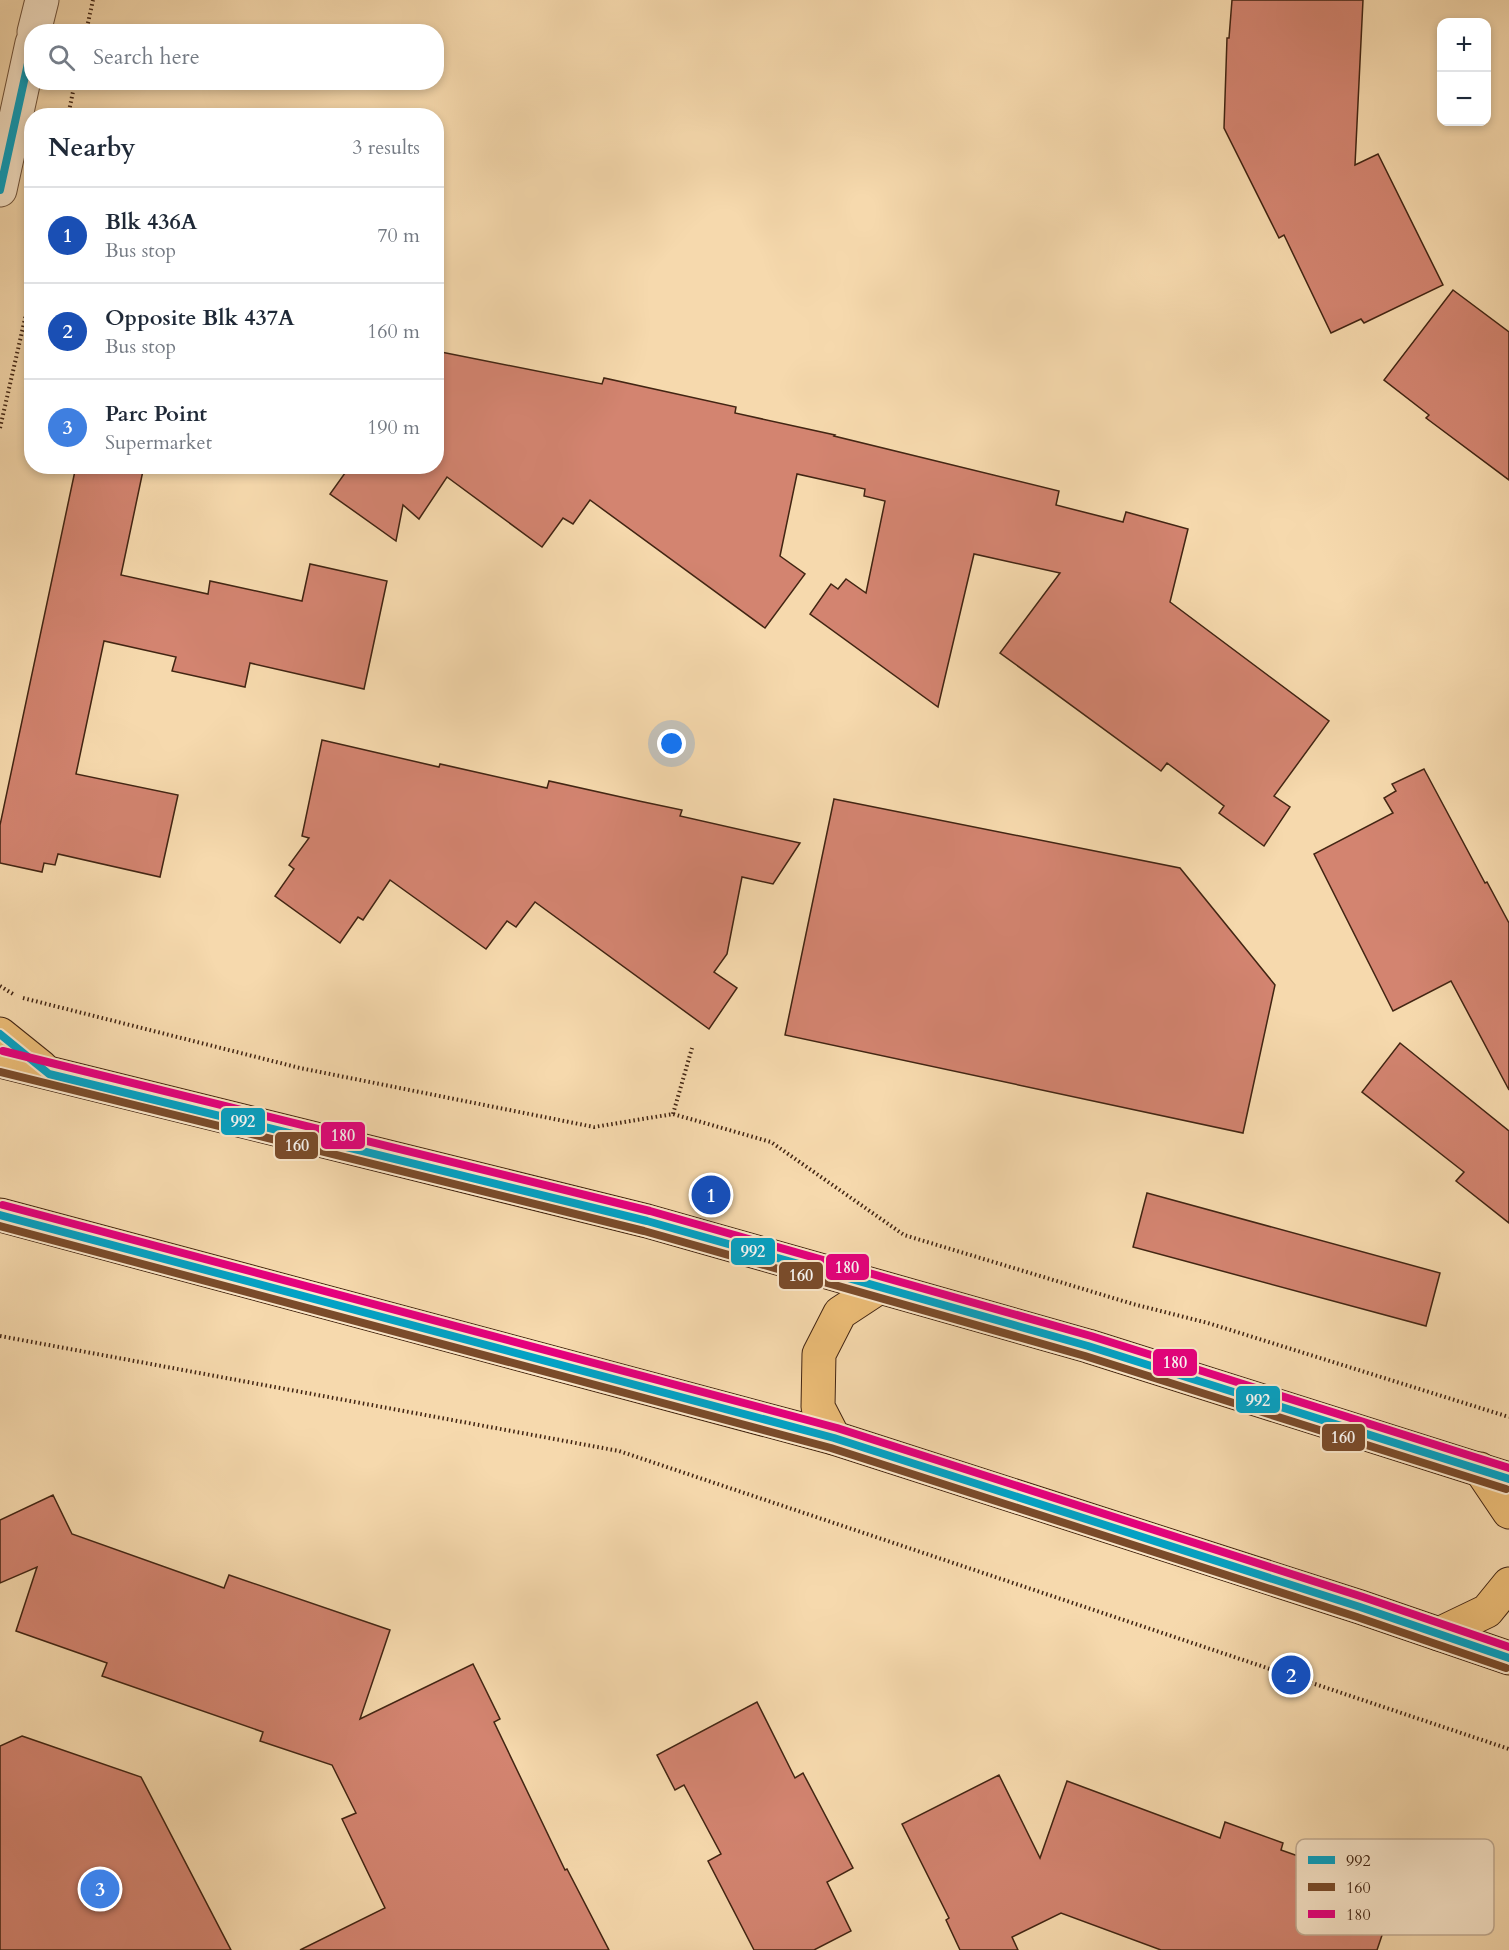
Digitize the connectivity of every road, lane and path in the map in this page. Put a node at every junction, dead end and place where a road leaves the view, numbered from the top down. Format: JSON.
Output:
{"nodes":[{"id":1,"x":42,"y":0,"type":"edge"},
{"id":2,"x":93,"y":0,"type":"edge"},
{"id":3,"x":36,"y":24,"type":"edge"},
{"id":4,"x":88,"y":24,"type":"edge"},
{"id":5,"x":24,"y":80,"type":"edge"},
{"id":6,"x":73,"y":90,"type":"edge"},
{"id":7,"x":70,"y":108,"type":"edge"},
{"id":8,"x":0,"y":190,"type":"edge"},
{"id":9,"x":24,"y":323,"type":"edge"},
{"id":10,"x":0,"y":428,"type":"edge"},
{"id":11,"x":0,"y":986,"type":"edge"},
{"id":12,"x":0,"y":1034,"type":"edge"},
{"id":13,"x":692,"y":1048,"type":"dead end"},
{"id":14,"x":0,"y":1061,"type":"edge"},
{"id":15,"x":49,"y":1074,"type":"junction"},
{"id":16,"x":673,"y":1114,"type":"junction"},
{"id":17,"x":1,"y":1216,"type":"edge"},
{"id":18,"x":878,"y":1288,"type":"junction"},
{"id":19,"x":0,"y":1336,"type":"edge"},
{"id":20,"x":1509,"y":1417,"type":"edge"},
{"id":21,"x":834,"y":1438,"type":"junction"},
{"id":22,"x":1495,"y":1474,"type":"edge"},
{"id":23,"x":1509,"y":1512,"type":"edge"},
{"id":24,"x":1509,"y":1584,"type":"edge"},
{"id":25,"x":1439,"y":1634,"type":"junction"},
{"id":26,"x":1509,"y":1658,"type":"edge"},
{"id":27,"x":1509,"y":1749,"type":"edge"}],
"edges":[{"from":1,"to":3,"type":"street"},
{"from":2,"to":4,"type":"path"},
{"from":5,"to":8,"type":"street"},
{"from":6,"to":7,"type":"path"},
{"from":9,"to":10,"type":"path"},
{"from":11,"to":16,"type":"path"},
{"from":12,"to":15,"type":"main road"},
{"from":13,"to":16,"type":"path"},
{"from":14,"to":15,"type":"main road"},
{"from":15,"to":18,"type":"main road"},
{"from":16,"to":20,"type":"path"},
{"from":17,"to":21,"type":"main road"},
{"from":18,"to":21,"type":"main road"},
{"from":18,"to":22,"type":"main road"},
{"from":19,"to":27,"type":"path"},
{"from":21,"to":25,"type":"main road"},
{"from":22,"to":23,"type":"main road"},
{"from":24,"to":25,"type":"main road"},
{"from":25,"to":26,"type":"main road"}]}
